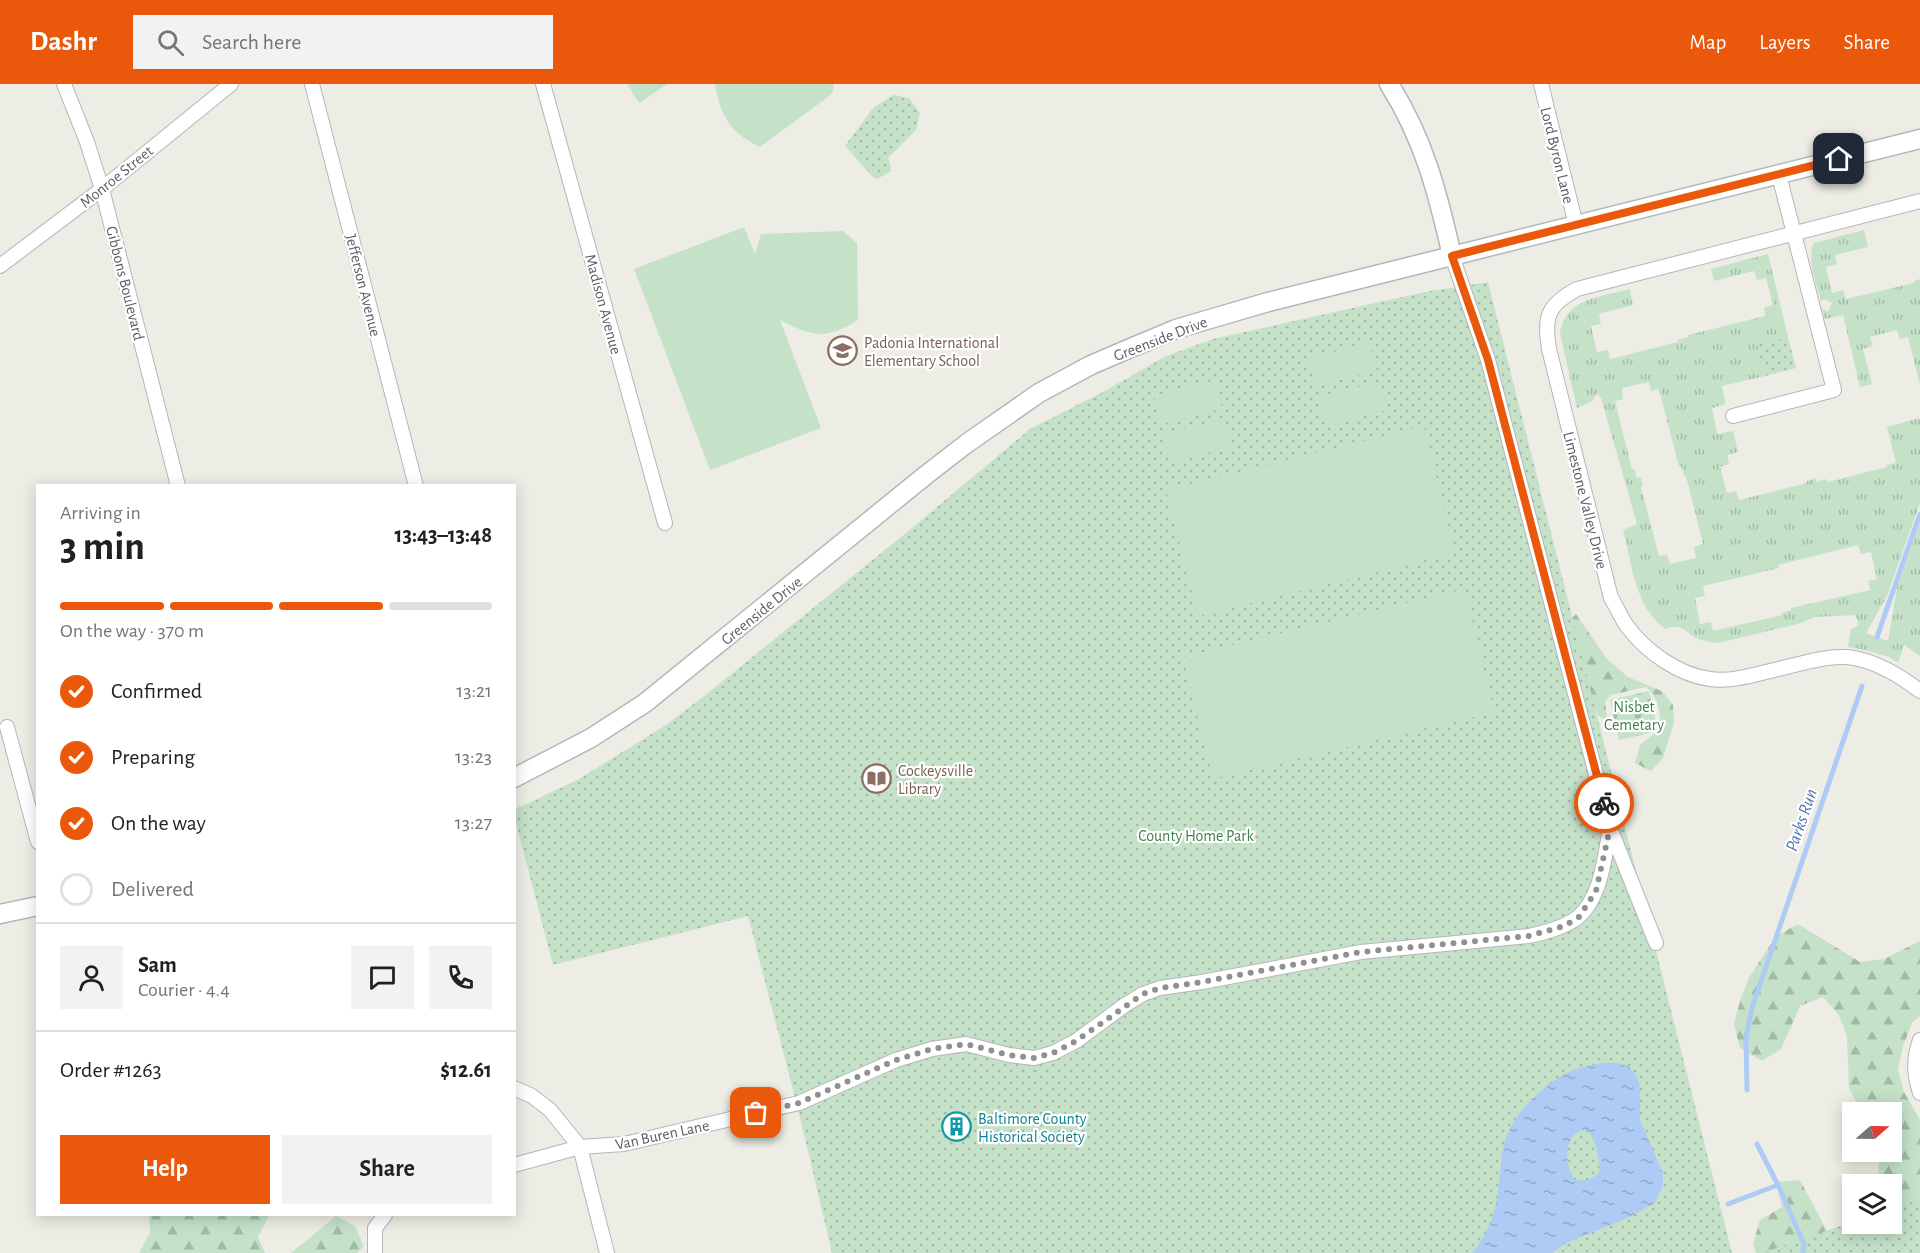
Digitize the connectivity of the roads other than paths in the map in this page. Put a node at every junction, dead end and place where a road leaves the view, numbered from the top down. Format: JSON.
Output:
{"nodes":[{"id":1,"x":64,"y":84,"type":"edge"},
{"id":2,"x":231,"y":84,"type":"edge"},
{"id":3,"x":312,"y":84,"type":"edge"},
{"id":4,"x":543,"y":84,"type":"edge"},
{"id":5,"x":1389,"y":84,"type":"edge"},
{"id":6,"x":1541,"y":84,"type":"edge"},
{"id":7,"x":1920,"y":139,"type":"edge"},
{"id":8,"x":1779,"y":175,"type":"junction"},
{"id":9,"x":102,"y":189,"type":"junction"},
{"id":10,"x":1920,"y":201,"type":"edge"},
{"id":11,"x":1576,"y":225,"type":"junction"},
{"id":12,"x":1794,"y":233,"type":"junction"},
{"id":13,"x":1452,"y":256,"type":"junction"},
{"id":14,"x":0,"y":267,"type":"edge"},
{"id":15,"x":1733,"y":416,"type":"dead end"},
{"id":16,"x":177,"y":484,"type":"edge"},
{"id":17,"x":415,"y":484,"type":"edge"},
{"id":18,"x":664,"y":524,"type":"dead end"},
{"id":19,"x":1920,"y":691,"type":"edge"},
{"id":20,"x":7,"y":727,"type":"dead end"},
{"id":21,"x":516,"y":777,"type":"edge"},
{"id":22,"x":1610,"y":828,"type":"junction"},
{"id":23,"x":36,"y":835,"type":"edge"},
{"id":24,"x":36,"y":906,"type":"edge"},
{"id":25,"x":0,"y":914,"type":"edge"},
{"id":26,"x":1656,"y":944,"type":"dead end"},
{"id":27,"x":1920,"y":1040,"type":"edge"},
{"id":28,"x":516,"y":1089,"type":"edge"},
{"id":29,"x":1920,"y":1093,"type":"edge"},
{"id":30,"x":580,"y":1147,"type":"junction"},
{"id":31,"x":516,"y":1165,"type":"edge"},
{"id":32,"x":384,"y":1216,"type":"edge"},
{"id":33,"x":375,"y":1253,"type":"edge"},
{"id":34,"x":607,"y":1253,"type":"edge"}],
"edges":[{"from":1,"to":9,"type":"street","name":"Gibbons Boulevard"},
{"from":2,"to":9,"type":"street","name":"Monroe Street"},
{"from":3,"to":17,"type":"street","name":"Jefferson Avenue"},
{"from":4,"to":18,"type":"street","name":"Madison Avenue"},
{"from":5,"to":13,"type":"street"},
{"from":6,"to":11,"type":"street","name":"Lord Byron Lane"},
{"from":7,"to":8,"type":"street","name":"Greenside Drive"},
{"from":8,"to":11,"type":"street","name":"Greenside Drive"},
{"from":8,"to":12,"type":"street"},
{"from":9,"to":14,"type":"street","name":"Monroe Street"},
{"from":9,"to":16,"type":"street","name":"Gibbons Boulevard"},
{"from":10,"to":12,"type":"street","name":"Limestone Valley Drive"},
{"from":11,"to":13,"type":"street","name":"Greenside Drive"},
{"from":12,"to":15,"type":"street"},
{"from":12,"to":19,"type":"street","name":"Limestone Valley Drive"},
{"from":13,"to":21,"type":"street","name":"Greenside Drive"},
{"from":13,"to":22,"type":"street"},
{"from":20,"to":23,"type":"street"},
{"from":22,"to":26,"type":"street"},
{"from":22,"to":30,"type":"street","name":"Van Buren Lane"},
{"from":24,"to":25,"type":"street"},
{"from":27,"to":29,"type":"street"},
{"from":28,"to":30,"type":"street"},
{"from":30,"to":31,"type":"street"},
{"from":30,"to":34,"type":"street"},
{"from":32,"to":33,"type":"street"}]}
